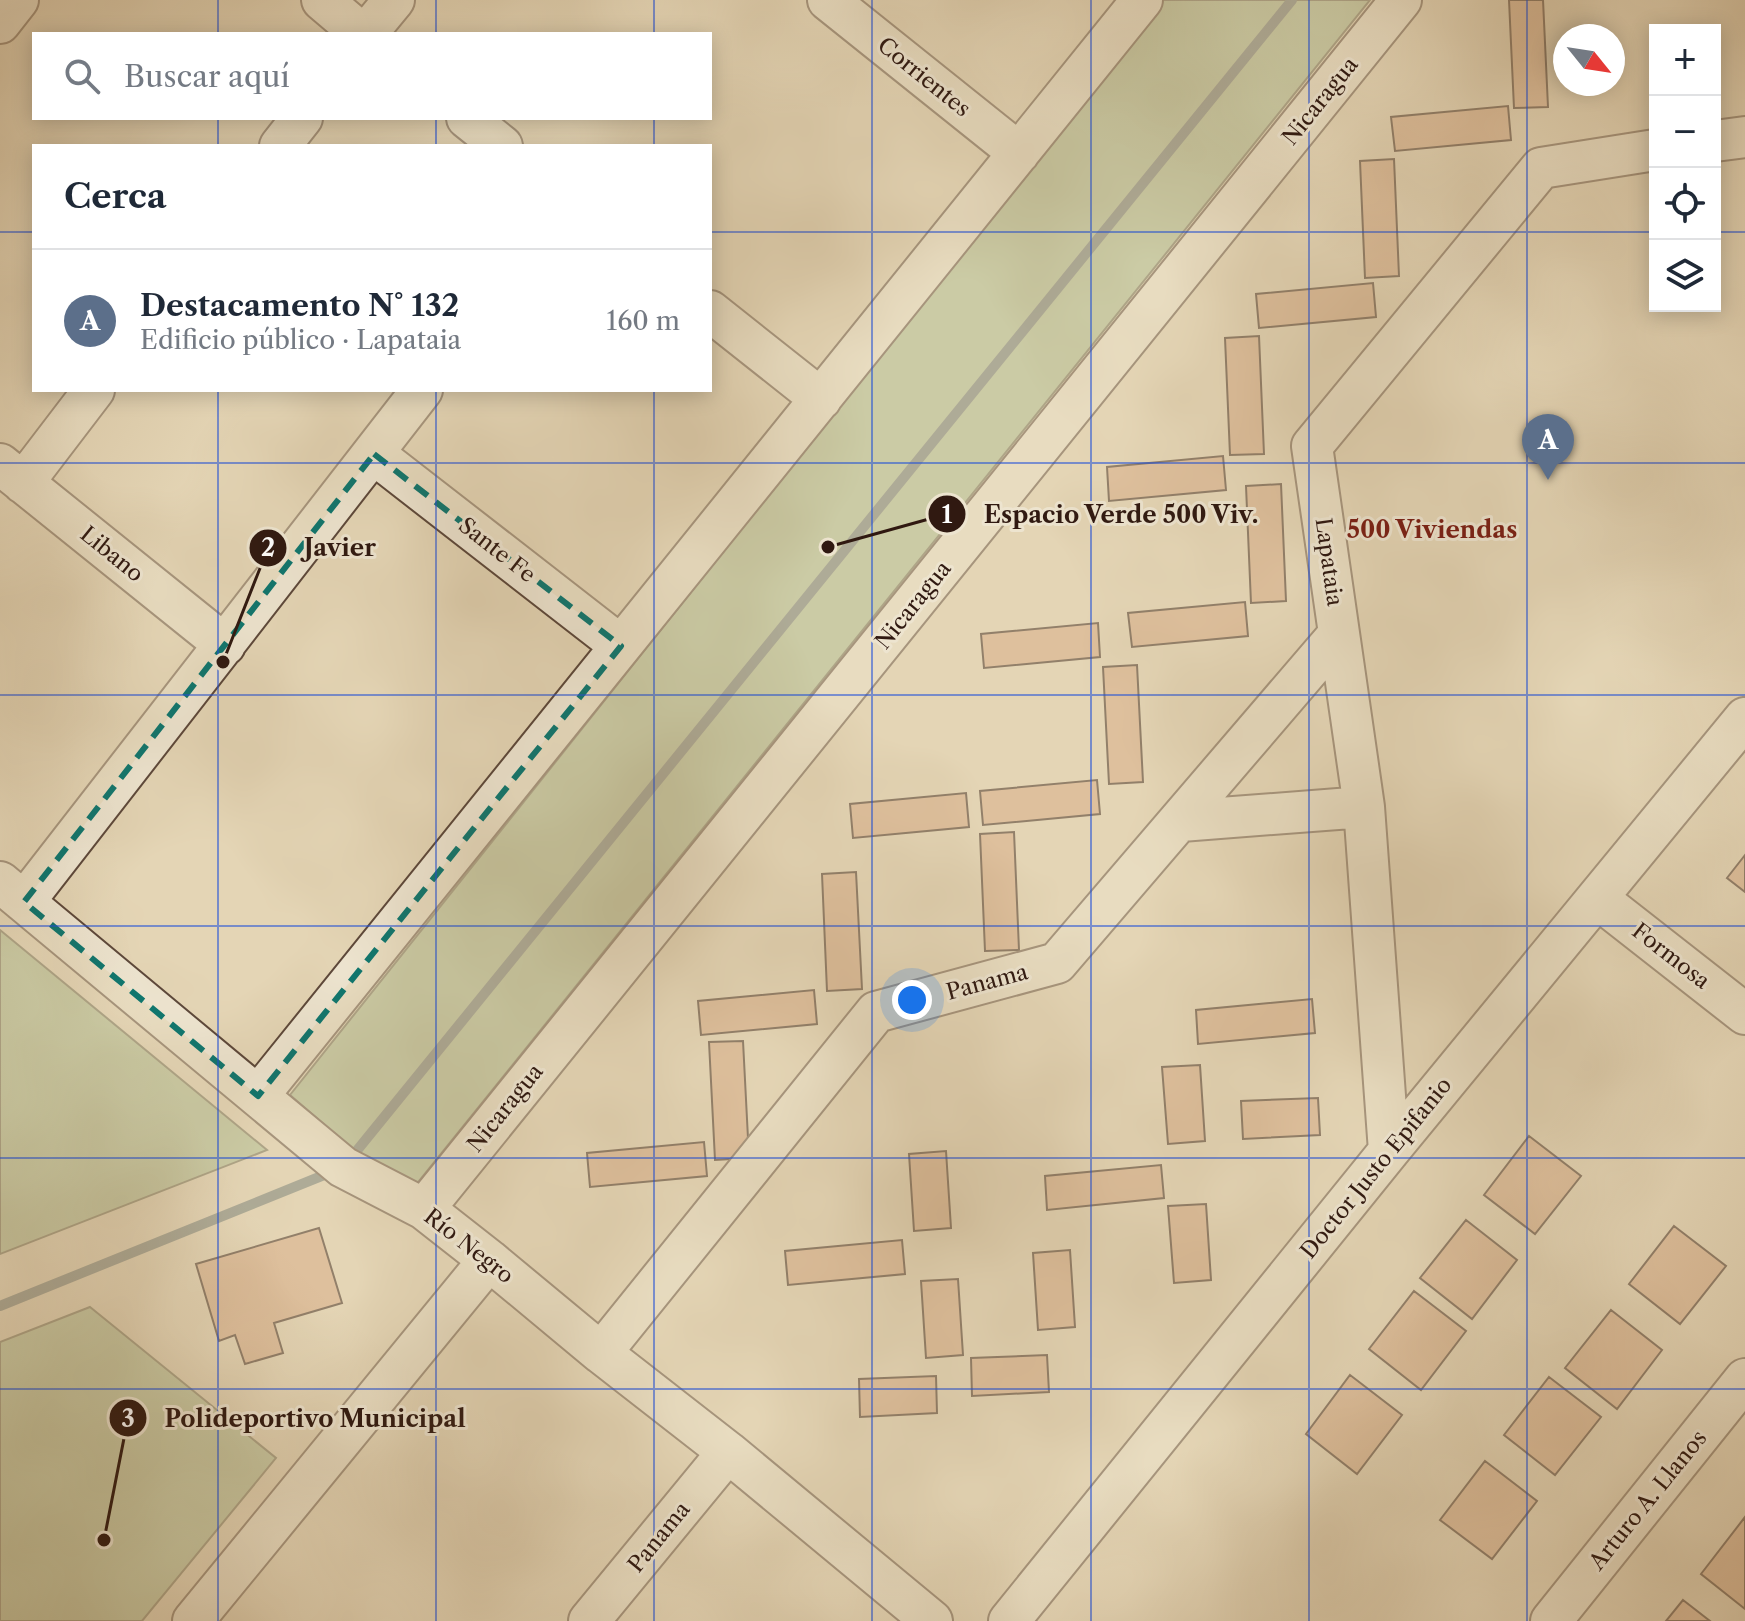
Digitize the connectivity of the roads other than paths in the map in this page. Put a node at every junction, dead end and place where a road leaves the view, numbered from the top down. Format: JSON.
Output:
{"nodes":[{"id":1,"x":18,"y":0,"type":"edge"},
{"id":2,"x":322,"y":0,"type":"edge"},
{"id":3,"x":394,"y":0,"type":"edge"},
{"id":4,"x":828,"y":0,"type":"edge"},
{"id":5,"x":1142,"y":0,"type":"edge"},
{"id":6,"x":1401,"y":0,"type":"edge"},
{"id":7,"x":0,"y":23,"type":"edge"},
{"id":8,"x":362,"y":32,"type":"edge"},
{"id":9,"x":366,"y":32,"type":"edge"},
{"id":10,"x":300,"y":120,"type":"edge"},
{"id":11,"x":470,"y":120,"type":"edge"},
{"id":12,"x":1745,"y":137,"type":"edge"},
{"id":13,"x":1721,"y":140,"type":"edge"},
{"id":14,"x":282,"y":144,"type":"edge"},
{"id":15,"x":500,"y":144,"type":"edge"},
{"id":16,"x":1649,"y":151,"type":"edge"},
{"id":17,"x":1019,"y":153,"type":"junction"},
{"id":18,"x":712,"y":313,"type":"edge"},
{"id":19,"x":92,"y":392,"type":"edge"},
{"id":20,"x":420,"y":392,"type":"edge"},
{"id":21,"x":821,"y":399,"type":"junction"},
{"id":22,"x":374,"y":454,"type":"junction"},
{"id":23,"x":12,"y":473,"type":"edge"},
{"id":24,"x":1339,"y":634,"type":"junction"},
{"id":25,"x":225,"y":645,"type":"junction"},
{"id":26,"x":621,"y":646,"type":"junction"},
{"id":27,"x":1745,"y":718,"type":"edge"},
{"id":28,"x":1364,"y":807,"type":"junction"},
{"id":29,"x":1181,"y":821,"type":"junction"},
{"id":30,"x":12,"y":892,"type":"edge"},
{"id":31,"x":1597,"y":898,"type":"junction"},
{"id":32,"x":1745,"y":1014,"type":"edge"},
{"id":33,"x":258,"y":1096,"type":"junction"},
{"id":34,"x":1389,"y":1151,"type":"junction"},
{"id":35,"x":424,"y":1209,"type":"junction"},
{"id":36,"x":489,"y":1260,"type":"junction"},
{"id":37,"x":601,"y":1353,"type":"junction"},
{"id":38,"x":1745,"y":1379,"type":"edge"},
{"id":39,"x":728,"y":1452,"type":"junction"},
{"id":40,"x":193,"y":1621,"type":"edge"},
{"id":41,"x":589,"y":1621,"type":"edge"},
{"id":42,"x":932,"y":1621,"type":"edge"},
{"id":43,"x":1009,"y":1621,"type":"edge"},
{"id":44,"x":1551,"y":1621,"type":"edge"}],
"edges":[{"from":1,"to":7,"type":"street"},
{"from":2,"to":8,"type":"street"},
{"from":3,"to":9,"type":"street"},
{"from":4,"to":17,"type":"street","name":"Corrientes"},
{"from":5,"to":17,"type":"street"},
{"from":6,"to":35,"type":"street","name":"Nicaragua"},
{"from":10,"to":14,"type":"street"},
{"from":11,"to":15,"type":"street"},
{"from":12,"to":13,"type":"street"},
{"from":16,"to":24,"type":"street","name":"Lapataia"},
{"from":17,"to":21,"type":"street"},
{"from":18,"to":21,"type":"street"},
{"from":19,"to":23,"type":"street"},
{"from":20,"to":22,"type":"street"},
{"from":21,"to":26,"type":"street"},
{"from":22,"to":25,"type":"street"},
{"from":22,"to":26,"type":"street","name":"Sante Fe"},
{"from":23,"to":25,"type":"street","name":"Libano"},
{"from":24,"to":28,"type":"street","name":"Lapataia"},
{"from":24,"to":29,"type":"street","name":"Panama"},
{"from":25,"to":30,"type":"street"},
{"from":26,"to":33,"type":"street"},
{"from":27,"to":31,"type":"street","name":"Doctor Justo Epifanio"},
{"from":28,"to":29,"type":"street"},
{"from":28,"to":34,"type":"street","name":"Lapataia"},
{"from":29,"to":37,"type":"street","name":"Panama"},
{"from":30,"to":33,"type":"street","name":"Río Negro"},
{"from":31,"to":32,"type":"street","name":"Formosa"},
{"from":31,"to":34,"type":"street","name":"Doctor Justo Epifanio"},
{"from":33,"to":35,"type":"street","name":"Río Negro"},
{"from":34,"to":43,"type":"street","name":"Doctor Justo Epifanio"},
{"from":35,"to":36,"type":"street","name":"Río Negro"},
{"from":36,"to":37,"type":"street","name":"Río Negro"},
{"from":36,"to":40,"type":"street"},
{"from":37,"to":39,"type":"street","name":"Río Negro"},
{"from":38,"to":44,"type":"street","name":"Arturo A. Llanos"},
{"from":39,"to":41,"type":"street","name":"Panama"},
{"from":39,"to":42,"type":"street","name":"Río Negro"}]}
